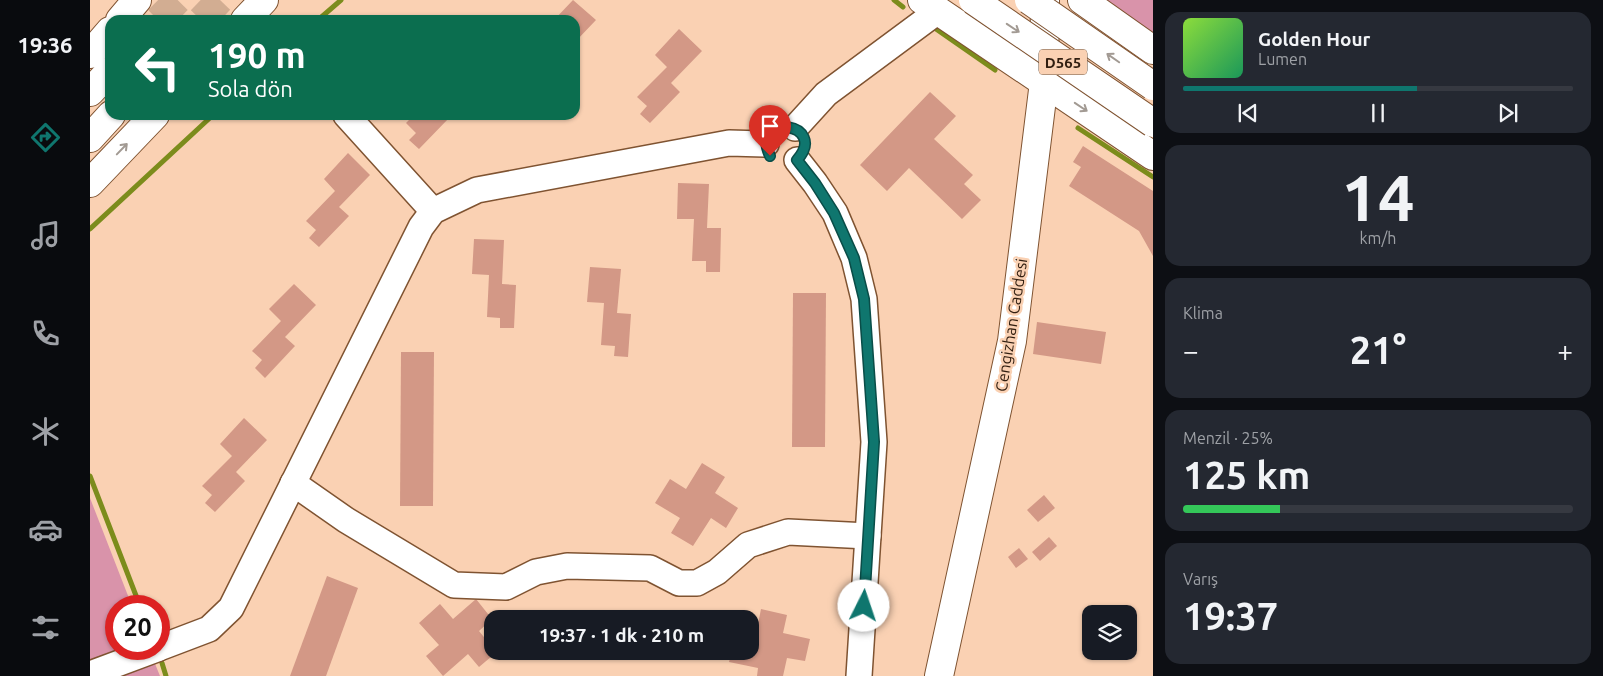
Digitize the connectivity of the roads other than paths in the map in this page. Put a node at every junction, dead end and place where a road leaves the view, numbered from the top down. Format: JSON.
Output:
{"nodes":[{"id":1,"x":137,"y":0,"type":"edge"},
{"id":2,"x":973,"y":0,"type":"edge"},
{"id":3,"x":1029,"y":0,"type":"edge"},
{"id":4,"x":1045,"y":0,"type":"edge"},
{"id":5,"x":1082,"y":0,"type":"edge"},
{"id":6,"x":930,"y":5,"type":"edge"},
{"id":7,"x":124,"y":15,"type":"edge"},
{"id":8,"x":105,"y":37,"type":"edge"},
{"id":9,"x":1153,"y":50,"type":"edge"},
{"id":10,"x":90,"y":54,"type":"edge"},
{"id":11,"x":105,"y":76,"type":"edge"},
{"id":12,"x":1035,"y":76,"type":"junction"},
{"id":13,"x":1153,"y":86,"type":"edge"},
{"id":14,"x":90,"y":92,"type":"edge"},
{"id":15,"x":106,"y":120,"type":"edge"},
{"id":16,"x":150,"y":120,"type":"edge"},
{"id":17,"x":351,"y":120,"type":"edge"},
{"id":18,"x":1153,"y":123,"type":"edge"},
{"id":19,"x":794,"y":128,"type":"junction"},
{"id":20,"x":90,"y":138,"type":"edge"},
{"id":21,"x":766,"y":144,"type":"junction"},
{"id":22,"x":1153,"y":156,"type":"edge"},
{"id":23,"x":797,"y":160,"type":"junction"},
{"id":24,"x":90,"y":183,"type":"edge"},
{"id":25,"x":433,"y":211,"type":"junction"},
{"id":26,"x":294,"y":483,"type":"junction"},
{"id":27,"x":868,"y":536,"type":"junction"},
{"id":28,"x":170,"y":644,"type":"edge"},
{"id":29,"x":127,"y":660,"type":"edge"},
{"id":30,"x":90,"y":674,"type":"edge"},
{"id":31,"x":859,"y":676,"type":"edge"},
{"id":32,"x":927,"y":676,"type":"edge"},
{"id":33,"x":939,"y":676,"type":"edge"}],
"edges":[{"from":1,"to":7,"type":"main road"},
{"from":2,"to":18,"type":"main road","number":"D565","one_way":true,"bridge":true},
{"from":13,"to":3,"type":"main road","number":"D565","one_way":true,"bridge":true},
{"from":4,"to":12,"type":"main road","name":"Cengizhan Caddesi"},
{"from":5,"to":9,"type":"main road"},
{"from":6,"to":12,"type":"main road"},
{"from":6,"to":19,"type":"lane"},
{"from":8,"to":10,"type":"main road"},
{"from":11,"to":14,"type":"main road"},
{"from":12,"to":22,"type":"main road","one_way":true},
{"from":12,"to":32,"type":"main road","name":"Cengizhan Caddesi"},
{"from":12,"to":33,"type":"main road","name":"Cengizhan Caddesi"},
{"from":15,"to":20,"type":"main road"},
{"from":24,"to":16,"type":"main road","one_way":true},
{"from":17,"to":25,"type":"lane"},
{"from":19,"to":21,"type":"lane"},
{"from":19,"to":23,"type":"lane"},
{"from":21,"to":23,"type":"lane"},
{"from":21,"to":25,"type":"lane"},
{"from":23,"to":27,"type":"lane"},
{"from":25,"to":26,"type":"lane"},
{"from":26,"to":27,"type":"lane"},
{"from":26,"to":28,"type":"lane"},
{"from":27,"to":31,"type":"lane"},
{"from":29,"to":30,"type":"lane"}]}
